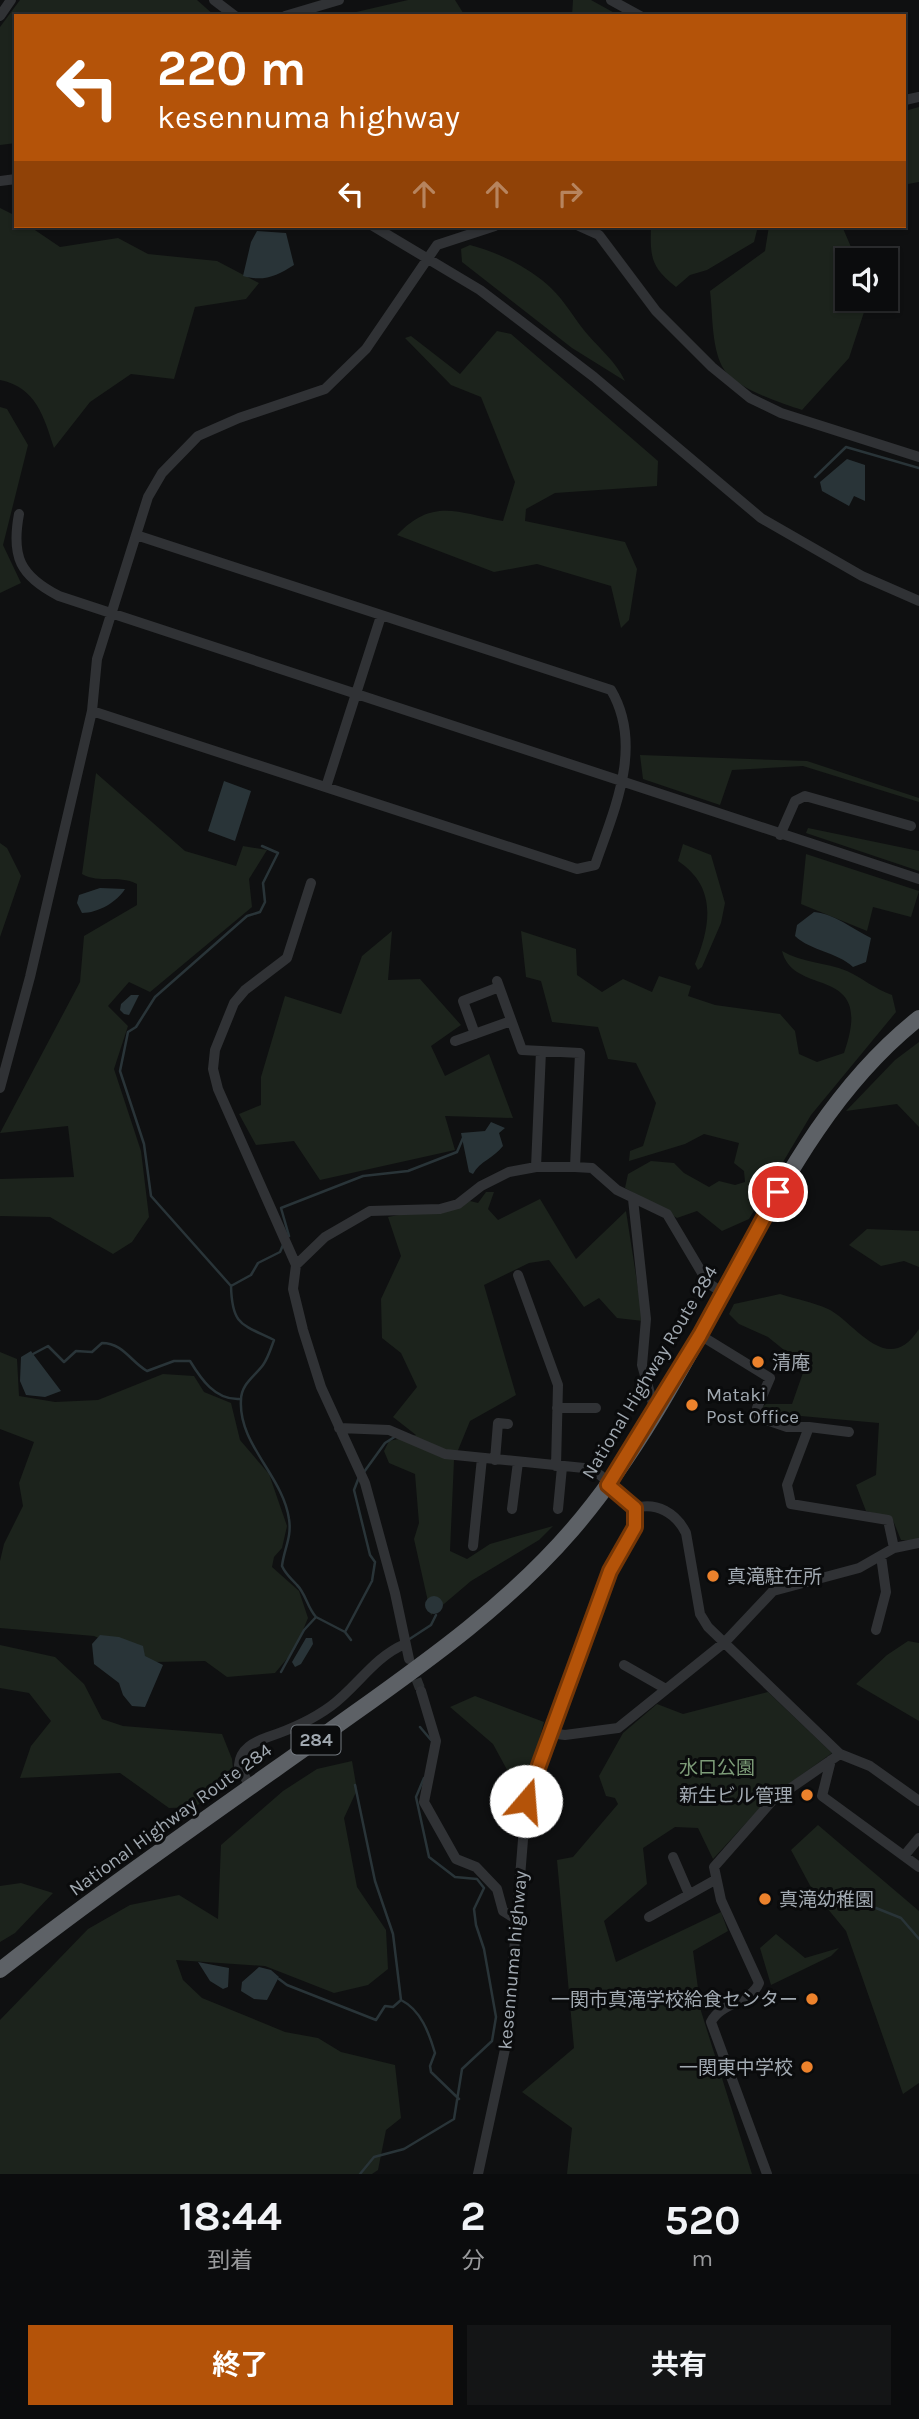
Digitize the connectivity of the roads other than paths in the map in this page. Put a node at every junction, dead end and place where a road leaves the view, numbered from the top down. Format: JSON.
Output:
{"nodes":[{"id":1,"x":11,"y":0,"type":"edge"},
{"id":2,"x":214,"y":0,"type":"edge"},
{"id":3,"x":339,"y":0,"type":"edge"},
{"id":4,"x":611,"y":0,"type":"edge"},
{"id":5,"x":232,"y":14,"type":"edge"},
{"id":6,"x":292,"y":14,"type":"edge"},
{"id":7,"x":636,"y":14,"type":"edge"},
{"id":8,"x":0,"y":16,"type":"edge"},
{"id":9,"x":376,"y":228,"type":"edge"},
{"id":10,"x":489,"y":228,"type":"edge"},
{"id":11,"x":583,"y":228,"type":"edge"},
{"id":12,"x":429,"y":259,"type":"junction"},
{"id":13,"x":919,"y":457,"type":"edge"},
{"id":14,"x":19,"y":514,"type":"dead end"},
{"id":15,"x":136,"y":535,"type":"junction"},
{"id":16,"x":919,"y":601,"type":"edge"},
{"id":17,"x":111,"y":614,"type":"junction"},
{"id":18,"x":381,"y":616,"type":"junction"},
{"id":19,"x":356,"y":693,"type":"junction"},
{"id":20,"x":92,"y":711,"type":"junction"},
{"id":21,"x":624,"y":782,"type":"junction"},
{"id":22,"x":326,"y":787,"type":"junction"},
{"id":23,"x":911,"y":825,"type":"dead end"},
{"id":24,"x":780,"y":835,"type":"junction"},
{"id":25,"x":919,"y":879,"type":"edge"},
{"id":26,"x":311,"y":883,"type":"dead end"},
{"id":27,"x":919,"y":1010,"type":"edge"},
{"id":28,"x":919,"y":1018,"type":"edge"},
{"id":29,"x":511,"y":1021,"type":"junction"},
{"id":30,"x":475,"y":1034,"type":"junction"},
{"id":31,"x":455,"y":1041,"type":"dead end"},
{"id":32,"x":541,"y":1051,"type":"junction"},
{"id":33,"x":852,"y":1084,"type":"junction"},
{"id":34,"x":0,"y":1088,"type":"edge"},
{"id":35,"x":536,"y":1167,"type":"junction"},
{"id":36,"x":575,"y":1167,"type":"junction"},
{"id":37,"x":633,"y":1199,"type":"junction"},
{"id":38,"x":296,"y":1265,"type":"junction"},
{"id":39,"x":518,"y":1275,"type":"dead end"},
{"id":40,"x":723,"y":1293,"type":"junction"},
{"id":41,"x":700,"y":1335,"type":"junction"},
{"id":42,"x":557,"y":1408,"type":"junction"},
{"id":43,"x":596,"y":1408,"type":"dead end"},
{"id":44,"x":655,"y":1411,"type":"junction"},
{"id":45,"x":508,"y":1424,"type":"dead end"},
{"id":46,"x":809,"y":1427,"type":"junction"},
{"id":47,"x":339,"y":1428,"type":"junction"},
{"id":48,"x":849,"y":1432,"type":"dead end"},
{"id":49,"x":482,"y":1458,"type":"junction"},
{"id":50,"x":495,"y":1460,"type":"junction"},
{"id":51,"x":518,"y":1462,"type":"junction"},
{"id":52,"x":559,"y":1467,"type":"junction"},
{"id":53,"x":608,"y":1485,"type":"junction"},
{"id":54,"x":635,"y":1508,"type":"junction"},
{"id":55,"x":512,"y":1509,"type":"dead end"},
{"id":56,"x":558,"y":1509,"type":"dead end"},
{"id":57,"x":919,"y":1543,"type":"edge"},
{"id":58,"x":473,"y":1546,"type":"dead end"},
{"id":59,"x":894,"y":1548,"type":"junction"},
{"id":60,"x":881,"y":1556,"type":"junction"},
{"id":61,"x":876,"y":1630,"type":"dead end"},
{"id":62,"x":725,"y":1642,"type":"junction"},
{"id":63,"x":405,"y":1644,"type":"junction"},
{"id":64,"x":409,"y":1659,"type":"tunnel mouth"},
{"id":65,"x":624,"y":1665,"type":"dead end"},
{"id":66,"x":666,"y":1689,"type":"junction"},
{"id":67,"x":421,"y":1691,"type":"tunnel mouth"},
{"id":68,"x":550,"y":1733,"type":"junction"},
{"id":69,"x":835,"y":1757,"type":"junction"},
{"id":70,"x":250,"y":1787,"type":"junction"},
{"id":71,"x":919,"y":1801,"type":"edge"},
{"id":72,"x":919,"y":1838,"type":"edge"},
{"id":73,"x":904,"y":1856,"type":"junction"},
{"id":74,"x":673,"y":1857,"type":"dead end"},
{"id":75,"x":919,"y":1867,"type":"edge"},
{"id":76,"x":715,"y":1880,"type":"junction"},
{"id":77,"x":690,"y":1894,"type":"junction"},
{"id":78,"x":649,"y":1917,"type":"dead end"},
{"id":79,"x":516,"y":1919,"type":"junction"},
{"id":80,"x":0,"y":1970,"type":"edge"},
{"id":81,"x":478,"y":2174,"type":"edge"},
{"id":82,"x":767,"y":2174,"type":"edge"}],
"edges":[{"from":1,"to":8,"type":"street"},
{"from":2,"to":5,"type":"street"},
{"from":3,"to":6,"type":"street"},
{"from":4,"to":7,"type":"street"},
{"from":9,"to":12,"type":"street"},
{"from":10,"to":12,"type":"street"},
{"from":11,"to":13,"type":"street"},
{"from":12,"to":15,"type":"street"},
{"from":12,"to":16,"type":"street"},
{"from":14,"to":17,"type":"street"},
{"from":15,"to":17,"type":"street"},
{"from":15,"to":18,"type":"street"},
{"from":17,"to":19,"type":"street"},
{"from":17,"to":20,"type":"street"},
{"from":18,"to":19,"type":"street"},
{"from":18,"to":21,"type":"street"},
{"from":19,"to":21,"type":"street"},
{"from":19,"to":22,"type":"street"},
{"from":20,"to":22,"type":"street"},
{"from":20,"to":34,"type":"street"},
{"from":21,"to":22,"type":"street"},
{"from":21,"to":24,"type":"street"},
{"from":23,"to":24,"type":"street"},
{"from":24,"to":25,"type":"street"},
{"from":26,"to":38,"type":"street"},
{"from":27,"to":33,"type":"highway","name":"National Highway Route 284","number":"284"},
{"from":28,"to":33,"type":"highway","name":"National Highway Route 284","number":"284"},
{"from":29,"to":30,"type":"street"},
{"from":29,"to":30,"type":"street"},
{"from":29,"to":32,"type":"street"},
{"from":30,"to":31,"type":"street"},
{"from":32,"to":35,"type":"street"},
{"from":32,"to":36,"type":"street"},
{"from":33,"to":40,"type":"highway","name":"National Highway Route 284","number":"284"},
{"from":35,"to":36,"type":"street"},
{"from":35,"to":38,"type":"street"},
{"from":36,"to":37,"type":"street"},
{"from":37,"to":40,"type":"street"},
{"from":37,"to":44,"type":"street"},
{"from":38,"to":47,"type":"street"},
{"from":39,"to":42,"type":"street"},
{"from":40,"to":41,"type":"highway","name":"National Highway Route 284","number":"284"},
{"from":41,"to":44,"type":"highway","name":"National Highway Route 284","number":"284"},
{"from":41,"to":46,"type":"street"},
{"from":42,"to":43,"type":"street"},
{"from":42,"to":52,"type":"street"},
{"from":44,"to":53,"type":"highway","name":"National Highway Route 284","number":"284"},
{"from":45,"to":50,"type":"street"},
{"from":46,"to":48,"type":"street"},
{"from":46,"to":59,"type":"street"},
{"from":47,"to":49,"type":"street"},
{"from":47,"to":63,"type":"street"},
{"from":49,"to":50,"type":"street"},
{"from":49,"to":58,"type":"street"},
{"from":50,"to":51,"type":"street"},
{"from":51,"to":52,"type":"street"},
{"from":51,"to":55,"type":"street"},
{"from":52,"to":53,"type":"street"},
{"from":52,"to":56,"type":"street"},
{"from":53,"to":54,"type":"street"},
{"from":53,"to":70,"type":"highway","name":"National Highway Route 284","number":"284"},
{"from":54,"to":62,"type":"street"},
{"from":54,"to":68,"type":"street","name":"kesennuma highway"},
{"from":57,"to":59,"type":"street"},
{"from":59,"to":60,"type":"street"},
{"from":60,"to":61,"type":"street"},
{"from":60,"to":62,"type":"street"},
{"from":62,"to":66,"type":"street"},
{"from":62,"to":69,"type":"street"},
{"from":63,"to":64,"type":"street"},
{"from":63,"to":70,"type":"street"},
{"from":65,"to":66,"type":"street"},
{"from":66,"to":68,"type":"street"},
{"from":67,"to":79,"type":"street"},
{"from":68,"to":79,"type":"street","name":"kesennuma highway"},
{"from":69,"to":71,"type":"street"},
{"from":69,"to":73,"type":"street"},
{"from":69,"to":76,"type":"street"},
{"from":70,"to":80,"type":"highway","name":"National Highway Route 284","number":"284"},
{"from":72,"to":73,"type":"street"},
{"from":73,"to":75,"type":"street"},
{"from":74,"to":77,"type":"street"},
{"from":76,"to":77,"type":"street"},
{"from":76,"to":82,"type":"street"},
{"from":77,"to":78,"type":"street"},
{"from":79,"to":81,"type":"street","name":"kesennuma highway"}]}
